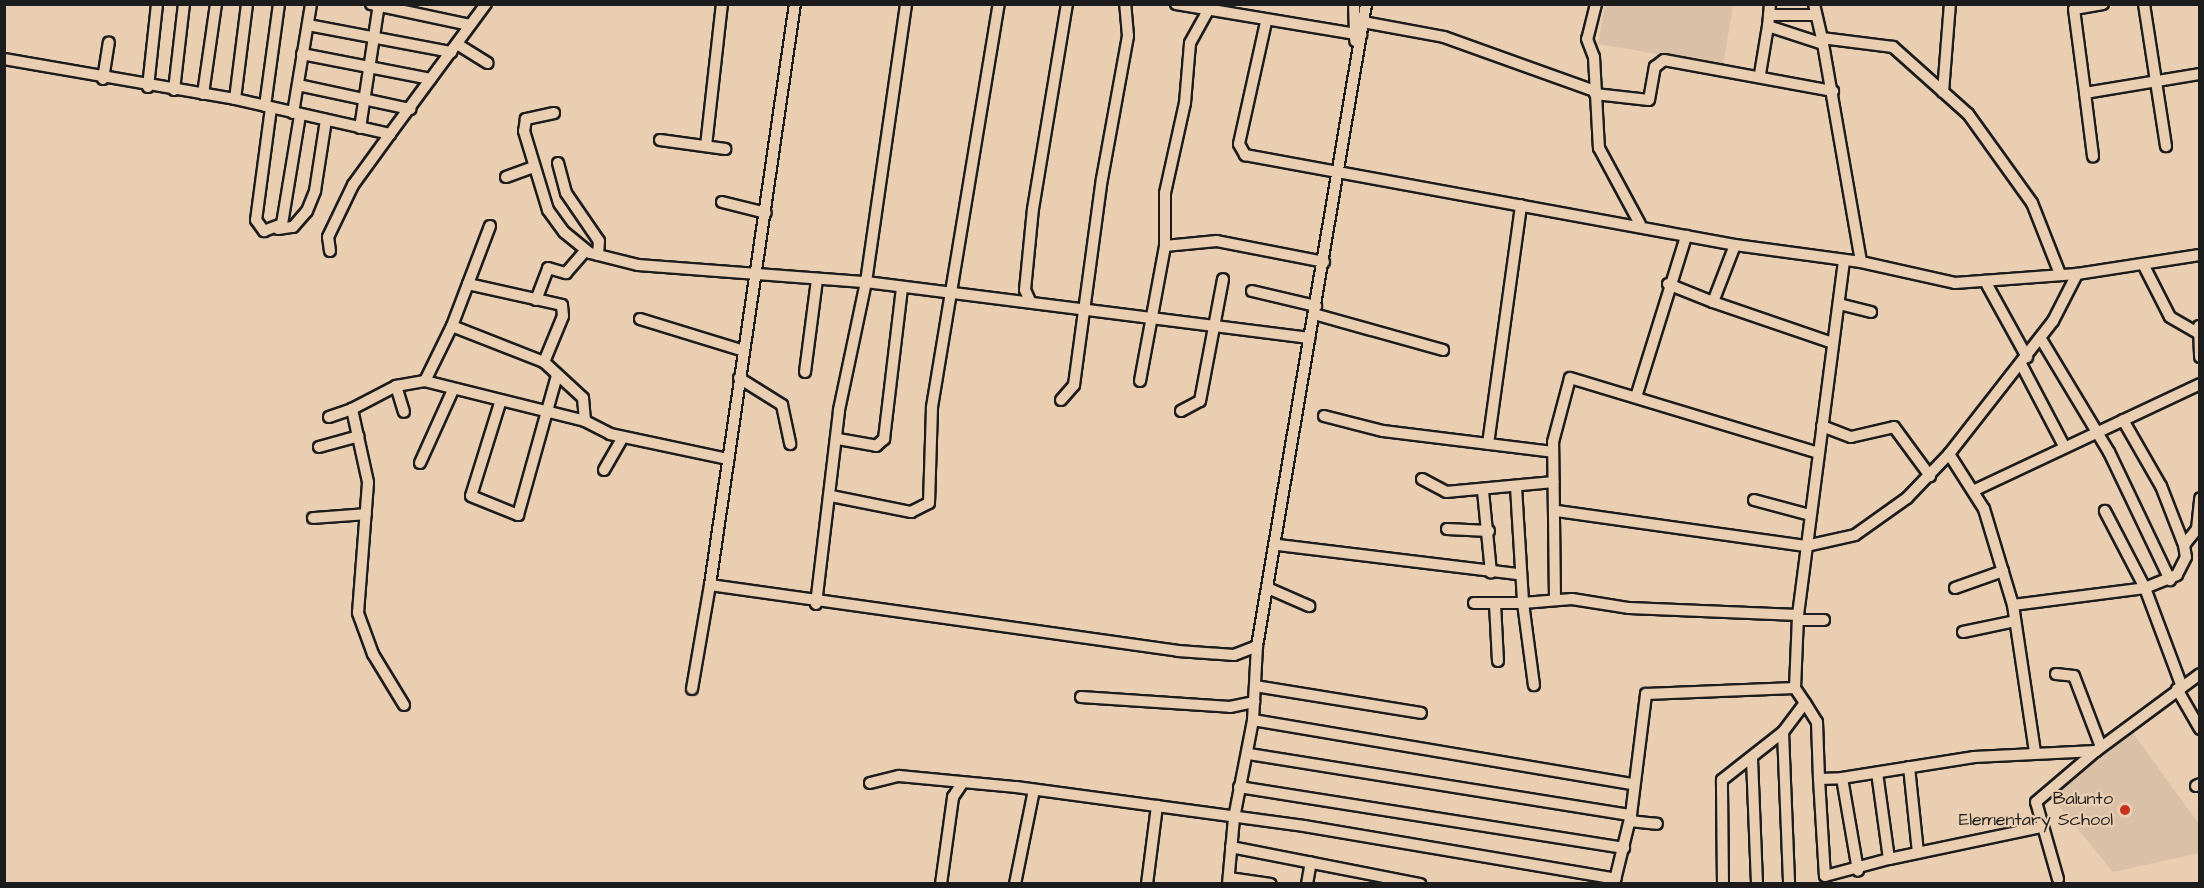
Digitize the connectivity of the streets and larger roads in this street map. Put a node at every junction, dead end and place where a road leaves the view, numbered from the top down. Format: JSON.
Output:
{"nodes":[{"id":1,"x":157,"y":4,"type":"edge"},
{"id":2,"x":184,"y":4,"type":"edge"},
{"id":3,"x":216,"y":4,"type":"edge"},
{"id":4,"x":248,"y":4,"type":"edge"},
{"id":5,"x":279,"y":4,"type":"edge"},
{"id":6,"x":311,"y":4,"type":"edge"},
{"id":7,"x":486,"y":4,"type":"edge"},
{"id":8,"x":722,"y":4,"type":"edge"},
{"id":9,"x":795,"y":4,"type":"edge"},
{"id":10,"x":906,"y":4,"type":"edge"},
{"id":11,"x":999,"y":4,"type":"edge"},
{"id":12,"x":1067,"y":4,"type":"edge"},
{"id":13,"x":1125,"y":4,"type":"edge"},
{"id":14,"x":1176,"y":4,"type":"edge"},
{"id":15,"x":1354,"y":4,"type":"edge"},
{"id":16,"x":1366,"y":4,"type":"edge"},
{"id":17,"x":1596,"y":4,"type":"edge"},
{"id":18,"x":1950,"y":4,"type":"edge"},
{"id":19,"x":2103,"y":4,"type":"edge"},
{"id":20,"x":2144,"y":4,"type":"edge"},
{"id":21,"x":376,"y":5,"type":"edge"},
{"id":22,"x":2073,"y":7,"type":"edge"},
{"id":23,"x":1815,"y":10,"type":"edge"},
{"id":24,"x":1208,"y":11,"type":"junction"},
{"id":25,"x":1769,"y":15,"type":"edge"},
{"id":26,"x":1266,"y":22,"type":"junction"},
{"id":27,"x":1363,"y":22,"type":"junction"},
{"id":28,"x":308,"y":25,"type":"junction"},
{"id":29,"x":470,"y":25,"type":"junction"},
{"id":30,"x":372,"y":37,"type":"junction"},
{"id":31,"x":1357,"y":38,"type":"junction"},
{"id":32,"x":1823,"y":41,"type":"junction"},
{"id":33,"x":109,"y":42,"type":"dead end"},
{"id":34,"x":454,"y":48,"type":"junction"},
{"id":35,"x":302,"y":54,"type":"junction"},
{"id":36,"x":4,"y":59,"type":"edge"},
{"id":37,"x":488,"y":63,"type":"dead end"},
{"id":38,"x":369,"y":68,"type":"junction"},
{"id":39,"x":1760,"y":74,"type":"junction"},
{"id":40,"x":2199,"y":74,"type":"edge"},
{"id":41,"x":104,"y":79,"type":"junction"},
{"id":42,"x":431,"y":79,"type":"junction"},
{"id":43,"x":2153,"y":80,"type":"junction"},
{"id":44,"x":298,"y":85,"type":"junction"},
{"id":45,"x":148,"y":87,"type":"junction"},
{"id":46,"x":174,"y":90,"type":"junction"},
{"id":47,"x":1833,"y":91,"type":"junction"},
{"id":48,"x":1943,"y":92,"type":"junction"},
{"id":49,"x":1595,"y":93,"type":"junction"},
{"id":50,"x":2085,"y":93,"type":"junction"},
{"id":51,"x":203,"y":94,"type":"junction"},
{"id":52,"x":364,"y":97,"type":"junction"},
{"id":53,"x":235,"y":99,"type":"junction"},
{"id":54,"x":268,"y":107,"type":"junction"},
{"id":55,"x":410,"y":109,"type":"junction"},
{"id":56,"x":554,"y":113,"type":"dead end"},
{"id":57,"x":297,"y":114,"type":"junction"},
{"id":58,"x":326,"y":120,"type":"junction"},
{"id":59,"x":360,"y":128,"type":"junction"},
{"id":60,"x":390,"y":134,"type":"junction"},
{"id":61,"x":660,"y":140,"type":"dead end"},
{"id":62,"x":706,"y":146,"type":"junction"},
{"id":63,"x":2166,"y":146,"type":"dead end"},
{"id":64,"x":725,"y":149,"type":"dead end"},
{"id":65,"x":2093,"y":156,"type":"dead end"},
{"id":66,"x":558,"y":163,"type":"dead end"},
{"id":67,"x":534,"y":167,"type":"junction"},
{"id":68,"x":1338,"y":172,"type":"junction"},
{"id":69,"x":506,"y":177,"type":"dead end"},
{"id":70,"x":722,"y":202,"type":"dead end"},
{"id":71,"x":1521,"y":206,"type":"junction"},
{"id":72,"x":766,"y":213,"type":"junction"},
{"id":73,"x":1640,"y":225,"type":"junction"},
{"id":74,"x":490,"y":226,"type":"dead end"},
{"id":75,"x":278,"y":229,"type":"junction"},
{"id":76,"x":1686,"y":236,"type":"junction"},
{"id":77,"x":1735,"y":245,"type":"junction"},
{"id":78,"x":1165,"y":246,"type":"junction"},
{"id":79,"x":330,"y":251,"type":"dead end"},
{"id":80,"x":585,"y":251,"type":"junction"},
{"id":81,"x":598,"y":255,"type":"junction"},
{"id":82,"x":2199,"y":255,"type":"edge"},
{"id":83,"x":1324,"y":262,"type":"junction"},
{"id":84,"x":1844,"y":262,"type":"junction"},
{"id":85,"x":1861,"y":262,"type":"junction"},
{"id":86,"x":2143,"y":264,"type":"junction"},
{"id":87,"x":754,"y":273,"type":"junction"},
{"id":88,"x":2060,"y":274,"type":"junction"},
{"id":89,"x":2077,"y":274,"type":"junction"},
{"id":90,"x":817,"y":279,"type":"junction"},
{"id":91,"x":1223,"y":279,"type":"dead end"},
{"id":92,"x":1984,"y":281,"type":"junction"},
{"id":93,"x":866,"y":282,"type":"junction"},
{"id":94,"x":468,"y":284,"type":"junction"},
{"id":95,"x":1668,"y":284,"type":"junction"},
{"id":96,"x":902,"y":289,"type":"junction"},
{"id":97,"x":952,"y":291,"type":"junction"},
{"id":98,"x":1252,"y":291,"type":"dead end"},
{"id":99,"x":1027,"y":296,"type":"junction"},
{"id":100,"x":536,"y":300,"type":"junction"},
{"id":101,"x":1713,"y":302,"type":"junction"},
{"id":102,"x":1839,"y":304,"type":"junction"},
{"id":103,"x":1084,"y":307,"type":"junction"},
{"id":104,"x":1315,"y":310,"type":"junction"},
{"id":105,"x":1871,"y":312,"type":"dead end"},
{"id":106,"x":1150,"y":318,"type":"junction"},
{"id":107,"x":640,"y":319,"type":"dead end"},
{"id":108,"x":453,"y":326,"type":"junction"},
{"id":109,"x":1216,"y":326,"type":"junction"},
{"id":110,"x":2198,"y":329,"type":"edge"},
{"id":111,"x":1309,"y":338,"type":"junction"},
{"id":112,"x":2041,"y":339,"type":"junction"},
{"id":113,"x":1833,"y":343,"type":"junction"},
{"id":114,"x":1443,"y":350,"type":"dead end"},
{"id":115,"x":744,"y":351,"type":"junction"},
{"id":116,"x":2199,"y":357,"type":"edge"},
{"id":117,"x":2024,"y":361,"type":"junction"},
{"id":118,"x":544,"y":363,"type":"junction"},
{"id":119,"x":805,"y":372,"type":"dead end"},
{"id":120,"x":557,"y":375,"type":"junction"},
{"id":121,"x":739,"y":378,"type":"junction"},
{"id":122,"x":425,"y":381,"type":"junction"},
{"id":123,"x":1140,"y":381,"type":"dead end"},
{"id":124,"x":2199,"y":384,"type":"edge"},
{"id":125,"x":396,"y":386,"type":"junction"},
{"id":126,"x":452,"y":392,"type":"junction"},
{"id":127,"x":1636,"y":397,"type":"junction"},
{"id":128,"x":1061,"y":400,"type":"dead end"},
{"id":129,"x":500,"y":403,"type":"junction"},
{"id":130,"x":352,"y":409,"type":"junction"},
{"id":131,"x":546,"y":411,"type":"junction"},
{"id":132,"x":1181,"y":411,"type":"dead end"},
{"id":133,"x":404,"y":412,"type":"dead end"},
{"id":134,"x":1324,"y":416,"type":"dead end"},
{"id":135,"x":329,"y":417,"type":"dead end"},
{"id":136,"x":2123,"y":420,"type":"junction"},
{"id":137,"x":585,"y":421,"type":"junction"},
{"id":138,"x":1822,"y":426,"type":"junction"},
{"id":139,"x":2096,"y":430,"type":"junction"},
{"id":140,"x":359,"y":436,"type":"junction"},
{"id":141,"x":622,"y":439,"type":"junction"},
{"id":142,"x":838,"y":439,"type":"junction"},
{"id":143,"x":790,"y":444,"type":"dead end"},
{"id":144,"x":1488,"y":444,"type":"junction"},
{"id":145,"x":2064,"y":446,"type":"junction"},
{"id":146,"x":318,"y":447,"type":"dead end"},
{"id":147,"x":1553,"y":452,"type":"junction"},
{"id":148,"x":1818,"y":453,"type":"junction"},
{"id":149,"x":1949,"y":454,"type":"junction"},
{"id":150,"x":728,"y":459,"type":"junction"},
{"id":151,"x":420,"y":463,"type":"dead end"},
{"id":152,"x":604,"y":470,"type":"dead end"},
{"id":153,"x":1930,"y":476,"type":"junction"},
{"id":154,"x":1422,"y":479,"type":"dead end"},
{"id":155,"x":1554,"y":482,"type":"junction"},
{"id":156,"x":1516,"y":488,"type":"junction"},
{"id":157,"x":1975,"y":490,"type":"junction"},
{"id":158,"x":1483,"y":491,"type":"junction"},
{"id":159,"x":831,"y":496,"type":"junction"},
{"id":160,"x":2199,"y":498,"type":"edge"},
{"id":161,"x":1754,"y":500,"type":"dead end"},
{"id":162,"x":1557,"y":511,"type":"junction"},
{"id":163,"x":2105,"y":511,"type":"dead end"},
{"id":164,"x":366,"y":514,"type":"junction"},
{"id":165,"x":1810,"y":516,"type":"junction"},
{"id":166,"x":313,"y":518,"type":"dead end"},
{"id":167,"x":1447,"y":529,"type":"dead end"},
{"id":168,"x":1489,"y":531,"type":"junction"},
{"id":169,"x":1278,"y":545,"type":"junction"},
{"id":170,"x":2184,"y":545,"type":"junction"},
{"id":171,"x":1806,"y":546,"type":"junction"},
{"id":172,"x":2003,"y":572,"type":"junction"},
{"id":173,"x":1491,"y":573,"type":"junction"},
{"id":174,"x":1519,"y":574,"type":"junction"},
{"id":175,"x":2170,"y":580,"type":"junction"},
{"id":176,"x":710,"y":585,"type":"junction"},
{"id":177,"x":1955,"y":588,"type":"dead end"},
{"id":178,"x":2145,"y":588,"type":"junction"},
{"id":179,"x":1270,"y":589,"type":"junction"},
{"id":180,"x":1555,"y":599,"type":"junction"},
{"id":181,"x":816,"y":603,"type":"junction"},
{"id":182,"x":1474,"y":603,"type":"dead end"},
{"id":183,"x":1523,"y":603,"type":"junction"},
{"id":184,"x":1495,"y":604,"type":"junction"},
{"id":185,"x":2013,"y":605,"type":"junction"},
{"id":186,"x":1309,"y":606,"type":"dead end"},
{"id":187,"x":1798,"y":617,"type":"junction"},
{"id":188,"x":1824,"y":620,"type":"dead end"},
{"id":189,"x":2014,"y":621,"type":"junction"},
{"id":190,"x":1963,"y":632,"type":"dead end"},
{"id":191,"x":1252,"y":656,"type":"junction"},
{"id":192,"x":1498,"y":661,"type":"dead end"},
{"id":193,"x":2056,"y":674,"type":"dead end"},
{"id":194,"x":2199,"y":674,"type":"edge"},
{"id":195,"x":1534,"y":685,"type":"dead end"},
{"id":196,"x":1255,"y":686,"type":"junction"},
{"id":197,"x":1795,"y":688,"type":"junction"},
{"id":198,"x":2180,"y":688,"type":"junction"},
{"id":199,"x":692,"y":689,"type":"dead end"},
{"id":200,"x":1081,"y":696,"type":"dead end"},
{"id":201,"x":1254,"y":702,"type":"junction"},
{"id":202,"x":1805,"y":703,"type":"junction"},
{"id":203,"x":404,"y":705,"type":"dead end"},
{"id":204,"x":1421,"y":713,"type":"dead end"},
{"id":205,"x":1253,"y":720,"type":"junction"},
{"id":206,"x":2199,"y":729,"type":"edge"},
{"id":207,"x":1783,"y":732,"type":"junction"},
{"id":208,"x":2098,"y":749,"type":"junction"},
{"id":209,"x":2035,"y":752,"type":"junction"},
{"id":210,"x":1249,"y":754,"type":"junction"},
{"id":211,"x":1752,"y":759,"type":"junction"},
{"id":212,"x":1909,"y":767,"type":"junction"},
{"id":213,"x":1877,"y":773,"type":"junction"},
{"id":214,"x":1842,"y":778,"type":"junction"},
{"id":215,"x":1820,"y":779,"type":"junction"},
{"id":216,"x":870,"y":783,"type":"dead end"},
{"id":217,"x":1632,"y":784,"type":"junction"},
{"id":218,"x":961,"y":785,"type":"junction"},
{"id":219,"x":1239,"y":787,"type":"junction"},
{"id":220,"x":1034,"y":790,"type":"junction"},
{"id":221,"x":1157,"y":806,"type":"junction"},
{"id":222,"x":1234,"y":818,"type":"junction"},
{"id":223,"x":1631,"y":818,"type":"junction"},
{"id":224,"x":1657,"y":824,"type":"dead end"},
{"id":225,"x":2041,"y":827,"type":"junction"},
{"id":226,"x":1231,"y":847,"type":"junction"},
{"id":227,"x":1624,"y":848,"type":"junction"},
{"id":228,"x":1918,"y":853,"type":"junction"},
{"id":229,"x":1889,"y":859,"type":"junction"},
{"id":230,"x":1311,"y":862,"type":"junction"},
{"id":231,"x":1858,"y":872,"type":"junction"},
{"id":232,"x":2058,"y":879,"type":"dead end"},
{"id":233,"x":1825,"y":880,"type":"edge"},
{"id":234,"x":1228,"y":881,"type":"edge"},
{"id":235,"x":1615,"y":881,"type":"edge"},
{"id":236,"x":941,"y":884,"type":"edge"},
{"id":237,"x":1015,"y":884,"type":"edge"},
{"id":238,"x":1147,"y":884,"type":"edge"},
{"id":239,"x":1271,"y":884,"type":"edge"},
{"id":240,"x":1307,"y":884,"type":"edge"},
{"id":241,"x":1420,"y":884,"type":"edge"},
{"id":242,"x":1723,"y":884,"type":"edge"},
{"id":243,"x":1757,"y":884,"type":"edge"},
{"id":244,"x":1790,"y":884,"type":"edge"}],
"edges":[{"from":1,"to":45,"type":"street"},
{"from":2,"to":46,"type":"street"},
{"from":3,"to":51,"type":"street"},
{"from":4,"to":53,"type":"street"},
{"from":5,"to":54,"type":"street"},
{"from":6,"to":28,"type":"street"},
{"from":7,"to":29,"type":"street"},
{"from":8,"to":62,"type":"street"},
{"from":9,"to":72,"type":"street"},
{"from":10,"to":93,"type":"street"},
{"from":11,"to":97,"type":"street"},
{"from":12,"to":99,"type":"street"},
{"from":13,"to":103,"type":"street"},
{"from":14,"to":24,"type":"street"},
{"from":15,"to":31,"type":"street"},
{"from":16,"to":27,"type":"street"},
{"from":17,"to":49,"type":"street"},
{"from":18,"to":48,"type":"street"},
{"from":19,"to":22,"type":"street"},
{"from":20,"to":43,"type":"street"},
{"from":21,"to":29,"type":"street"},
{"from":21,"to":30,"type":"street"},
{"from":22,"to":50,"type":"street"},
{"from":23,"to":25,"type":"street"},
{"from":23,"to":32,"type":"street"},
{"from":24,"to":26,"type":"street"},
{"from":24,"to":78,"type":"street"},
{"from":25,"to":32,"type":"street"},
{"from":25,"to":39,"type":"street"},
{"from":26,"to":31,"type":"street"},
{"from":26,"to":68,"type":"street"},
{"from":27,"to":31,"type":"street"},
{"from":27,"to":49,"type":"street"},
{"from":28,"to":30,"type":"street"},
{"from":28,"to":35,"type":"street"},
{"from":29,"to":34,"type":"street"},
{"from":30,"to":34,"type":"street"},
{"from":30,"to":38,"type":"street"},
{"from":31,"to":68,"type":"street"},
{"from":32,"to":47,"type":"street"},
{"from":32,"to":48,"type":"street"},
{"from":33,"to":41,"type":"street"},
{"from":34,"to":37,"type":"street"},
{"from":34,"to":42,"type":"street"},
{"from":35,"to":38,"type":"street"},
{"from":35,"to":44,"type":"street"},
{"from":36,"to":41,"type":"street"},
{"from":38,"to":42,"type":"street"},
{"from":38,"to":52,"type":"street"},
{"from":39,"to":47,"type":"street"},
{"from":39,"to":49,"type":"street"},
{"from":40,"to":43,"type":"street"},
{"from":41,"to":45,"type":"street"},
{"from":42,"to":55,"type":"street"},
{"from":43,"to":50,"type":"street"},
{"from":43,"to":63,"type":"street"},
{"from":44,"to":52,"type":"street"},
{"from":44,"to":57,"type":"street"},
{"from":45,"to":46,"type":"street"},
{"from":46,"to":51,"type":"street"},
{"from":47,"to":85,"type":"street"},
{"from":48,"to":88,"type":"street"},
{"from":49,"to":73,"type":"street"},
{"from":50,"to":65,"type":"street"},
{"from":51,"to":53,"type":"street"},
{"from":52,"to":55,"type":"street"},
{"from":52,"to":59,"type":"street"},
{"from":53,"to":54,"type":"street"},
{"from":54,"to":57,"type":"street"},
{"from":54,"to":75,"type":"street"},
{"from":55,"to":60,"type":"street"},
{"from":56,"to":67,"type":"street"},
{"from":57,"to":58,"type":"street"},
{"from":57,"to":75,"type":"street"},
{"from":58,"to":59,"type":"street"},
{"from":58,"to":75,"type":"street"},
{"from":59,"to":60,"type":"street"},
{"from":60,"to":79,"type":"street"},
{"from":61,"to":62,"type":"street"},
{"from":62,"to":64,"type":"street"},
{"from":66,"to":81,"type":"street"},
{"from":67,"to":69,"type":"street"},
{"from":67,"to":80,"type":"street"},
{"from":68,"to":71,"type":"street"},
{"from":68,"to":83,"type":"street"},
{"from":70,"to":72,"type":"street"},
{"from":71,"to":73,"type":"street"},
{"from":71,"to":144,"type":"street"},
{"from":72,"to":87,"type":"street"},
{"from":73,"to":76,"type":"street"},
{"from":74,"to":94,"type":"street"},
{"from":76,"to":77,"type":"street"},
{"from":76,"to":95,"type":"street"},
{"from":77,"to":84,"type":"street"},
{"from":77,"to":101,"type":"street"},
{"from":78,"to":83,"type":"street"},
{"from":78,"to":106,"type":"street"},
{"from":80,"to":81,"type":"street"},
{"from":80,"to":100,"type":"street"},
{"from":81,"to":87,"type":"street"},
{"from":82,"to":86,"type":"street"},
{"from":83,"to":104,"type":"street"},
{"from":84,"to":85,"type":"street"},
{"from":84,"to":102,"type":"street"},
{"from":85,"to":92,"type":"street"},
{"from":86,"to":89,"type":"street"},
{"from":86,"to":110,"type":"street"},
{"from":87,"to":90,"type":"street"},
{"from":87,"to":115,"type":"street"},
{"from":88,"to":89,"type":"street"},
{"from":88,"to":92,"type":"street"},
{"from":89,"to":112,"type":"street"},
{"from":90,"to":93,"type":"street"},
{"from":90,"to":119,"type":"street"},
{"from":91,"to":109,"type":"street"},
{"from":92,"to":117,"type":"street"},
{"from":93,"to":96,"type":"street"},
{"from":93,"to":142,"type":"street"},
{"from":94,"to":100,"type":"street"},
{"from":94,"to":108,"type":"street"},
{"from":95,"to":101,"type":"street"},
{"from":95,"to":127,"type":"street"},
{"from":96,"to":97,"type":"street"},
{"from":96,"to":142,"type":"street"},
{"from":97,"to":99,"type":"street"},
{"from":97,"to":159,"type":"street"},
{"from":98,"to":104,"type":"street"},
{"from":99,"to":103,"type":"street"},
{"from":100,"to":118,"type":"street"},
{"from":101,"to":113,"type":"street"},
{"from":102,"to":105,"type":"street"},
{"from":102,"to":113,"type":"street"},
{"from":103,"to":106,"type":"street"},
{"from":103,"to":128,"type":"street"},
{"from":104,"to":111,"type":"street"},
{"from":104,"to":114,"type":"street"},
{"from":106,"to":109,"type":"street"},
{"from":106,"to":123,"type":"street"},
{"from":107,"to":115,"type":"street"},
{"from":108,"to":118,"type":"street"},
{"from":108,"to":122,"type":"street"},
{"from":109,"to":111,"type":"street"},
{"from":109,"to":132,"type":"street"},
{"from":110,"to":116,"type":"street"},
{"from":111,"to":169,"type":"street"},
{"from":112,"to":117,"type":"street"},
{"from":112,"to":139,"type":"street"},
{"from":113,"to":138,"type":"street"},
{"from":115,"to":121,"type":"street"},
{"from":117,"to":145,"type":"street"},
{"from":117,"to":149,"type":"street"},
{"from":118,"to":120,"type":"street"},
{"from":120,"to":131,"type":"street"},
{"from":120,"to":137,"type":"street"},
{"from":121,"to":143,"type":"street"},
{"from":121,"to":150,"type":"street"},
{"from":122,"to":125,"type":"street"},
{"from":122,"to":126,"type":"street"},
{"from":124,"to":136,"type":"street"},
{"from":125,"to":130,"type":"street"},
{"from":125,"to":133,"type":"street"},
{"from":126,"to":129,"type":"street"},
{"from":126,"to":151,"type":"street"},
{"from":127,"to":147,"type":"street"},
{"from":127,"to":148,"type":"street"},
{"from":129,"to":131,"type":"street"},
{"from":129,"to":131,"type":"street"},
{"from":130,"to":135,"type":"street"},
{"from":130,"to":140,"type":"street"},
{"from":131,"to":137,"type":"street"},
{"from":134,"to":144,"type":"street"},
{"from":136,"to":139,"type":"street"},
{"from":136,"to":170,"type":"street"},
{"from":137,"to":141,"type":"street"},
{"from":138,"to":148,"type":"street"},
{"from":138,"to":153,"type":"street"},
{"from":139,"to":145,"type":"street"},
{"from":139,"to":175,"type":"street"},
{"from":140,"to":146,"type":"street"},
{"from":140,"to":164,"type":"street"},
{"from":141,"to":150,"type":"street"},
{"from":141,"to":152,"type":"street"},
{"from":142,"to":159,"type":"street"},
{"from":144,"to":147,"type":"street"},
{"from":145,"to":157,"type":"street"},
{"from":147,"to":155,"type":"street"},
{"from":148,"to":165,"type":"street"},
{"from":149,"to":153,"type":"street"},
{"from":149,"to":157,"type":"street"},
{"from":150,"to":176,"type":"street"},
{"from":153,"to":171,"type":"street"},
{"from":154,"to":158,"type":"street"},
{"from":155,"to":156,"type":"street"},
{"from":155,"to":162,"type":"street"},
{"from":156,"to":158,"type":"street"},
{"from":156,"to":174,"type":"street"},
{"from":157,"to":172,"type":"street"},
{"from":158,"to":168,"type":"street"},
{"from":159,"to":181,"type":"street"},
{"from":160,"to":170,"type":"street"},
{"from":161,"to":165,"type":"street"},
{"from":162,"to":171,"type":"street"},
{"from":162,"to":180,"type":"street"},
{"from":163,"to":178,"type":"street"},
{"from":164,"to":166,"type":"street"},
{"from":164,"to":203,"type":"street"},
{"from":165,"to":171,"type":"street"},
{"from":167,"to":168,"type":"street"},
{"from":168,"to":173,"type":"street"},
{"from":169,"to":173,"type":"street"},
{"from":169,"to":179,"type":"street"},
{"from":170,"to":175,"type":"street"},
{"from":171,"to":187,"type":"street"},
{"from":172,"to":177,"type":"street"},
{"from":172,"to":185,"type":"street"},
{"from":173,"to":174,"type":"street"},
{"from":174,"to":183,"type":"street"},
{"from":175,"to":178,"type":"street"},
{"from":176,"to":181,"type":"street"},
{"from":176,"to":199,"type":"street"},
{"from":178,"to":185,"type":"street"},
{"from":178,"to":198,"type":"street"},
{"from":179,"to":186,"type":"street"},
{"from":179,"to":191,"type":"street"},
{"from":180,"to":183,"type":"street"},
{"from":180,"to":187,"type":"street"},
{"from":181,"to":191,"type":"street"},
{"from":182,"to":184,"type":"street"},
{"from":183,"to":184,"type":"street"},
{"from":183,"to":195,"type":"street"},
{"from":184,"to":192,"type":"street"},
{"from":185,"to":189,"type":"street"},
{"from":187,"to":188,"type":"street"},
{"from":187,"to":197,"type":"street"},
{"from":189,"to":190,"type":"street"},
{"from":189,"to":209,"type":"street"},
{"from":191,"to":196,"type":"street"},
{"from":193,"to":208,"type":"street"},
{"from":194,"to":198,"type":"street"},
{"from":196,"to":201,"type":"street"},
{"from":196,"to":204,"type":"street"},
{"from":197,"to":202,"type":"street"},
{"from":197,"to":217,"type":"street"},
{"from":198,"to":206,"type":"street"},
{"from":198,"to":208,"type":"street"},
{"from":200,"to":201,"type":"street"},
{"from":201,"to":205,"type":"street"},
{"from":202,"to":207,"type":"street"},
{"from":202,"to":215,"type":"street"},
{"from":205,"to":210,"type":"street"},
{"from":205,"to":217,"type":"street"},
{"from":207,"to":211,"type":"street"},
{"from":207,"to":244,"type":"street"},
{"from":208,"to":209,"type":"street"},
{"from":208,"to":225,"type":"street"},
{"from":209,"to":212,"type":"street"},
{"from":210,"to":219,"type":"street"},
{"from":210,"to":223,"type":"street"},
{"from":211,"to":242,"type":"street"},
{"from":211,"to":243,"type":"street"},
{"from":212,"to":213,"type":"street"},
{"from":212,"to":228,"type":"street"},
{"from":213,"to":214,"type":"street"},
{"from":213,"to":229,"type":"street"},
{"from":214,"to":215,"type":"street"},
{"from":214,"to":231,"type":"street"},
{"from":215,"to":233,"type":"street"},
{"from":216,"to":218,"type":"street"},
{"from":217,"to":223,"type":"street"},
{"from":218,"to":220,"type":"street"},
{"from":218,"to":236,"type":"street"},
{"from":219,"to":222,"type":"street"},
{"from":219,"to":227,"type":"street"},
{"from":220,"to":221,"type":"street"},
{"from":220,"to":237,"type":"street"},
{"from":221,"to":222,"type":"street"},
{"from":221,"to":238,"type":"street"},
{"from":222,"to":226,"type":"street"},
{"from":222,"to":235,"type":"street"},
{"from":223,"to":224,"type":"street"},
{"from":223,"to":227,"type":"street"},
{"from":225,"to":228,"type":"street"},
{"from":225,"to":232,"type":"street"},
{"from":226,"to":230,"type":"street"},
{"from":226,"to":234,"type":"street"},
{"from":227,"to":235,"type":"street"},
{"from":228,"to":229,"type":"street"},
{"from":229,"to":231,"type":"street"},
{"from":230,"to":240,"type":"street"},
{"from":230,"to":241,"type":"street"},
{"from":231,"to":233,"type":"street"},
{"from":234,"to":239,"type":"street"}]}
